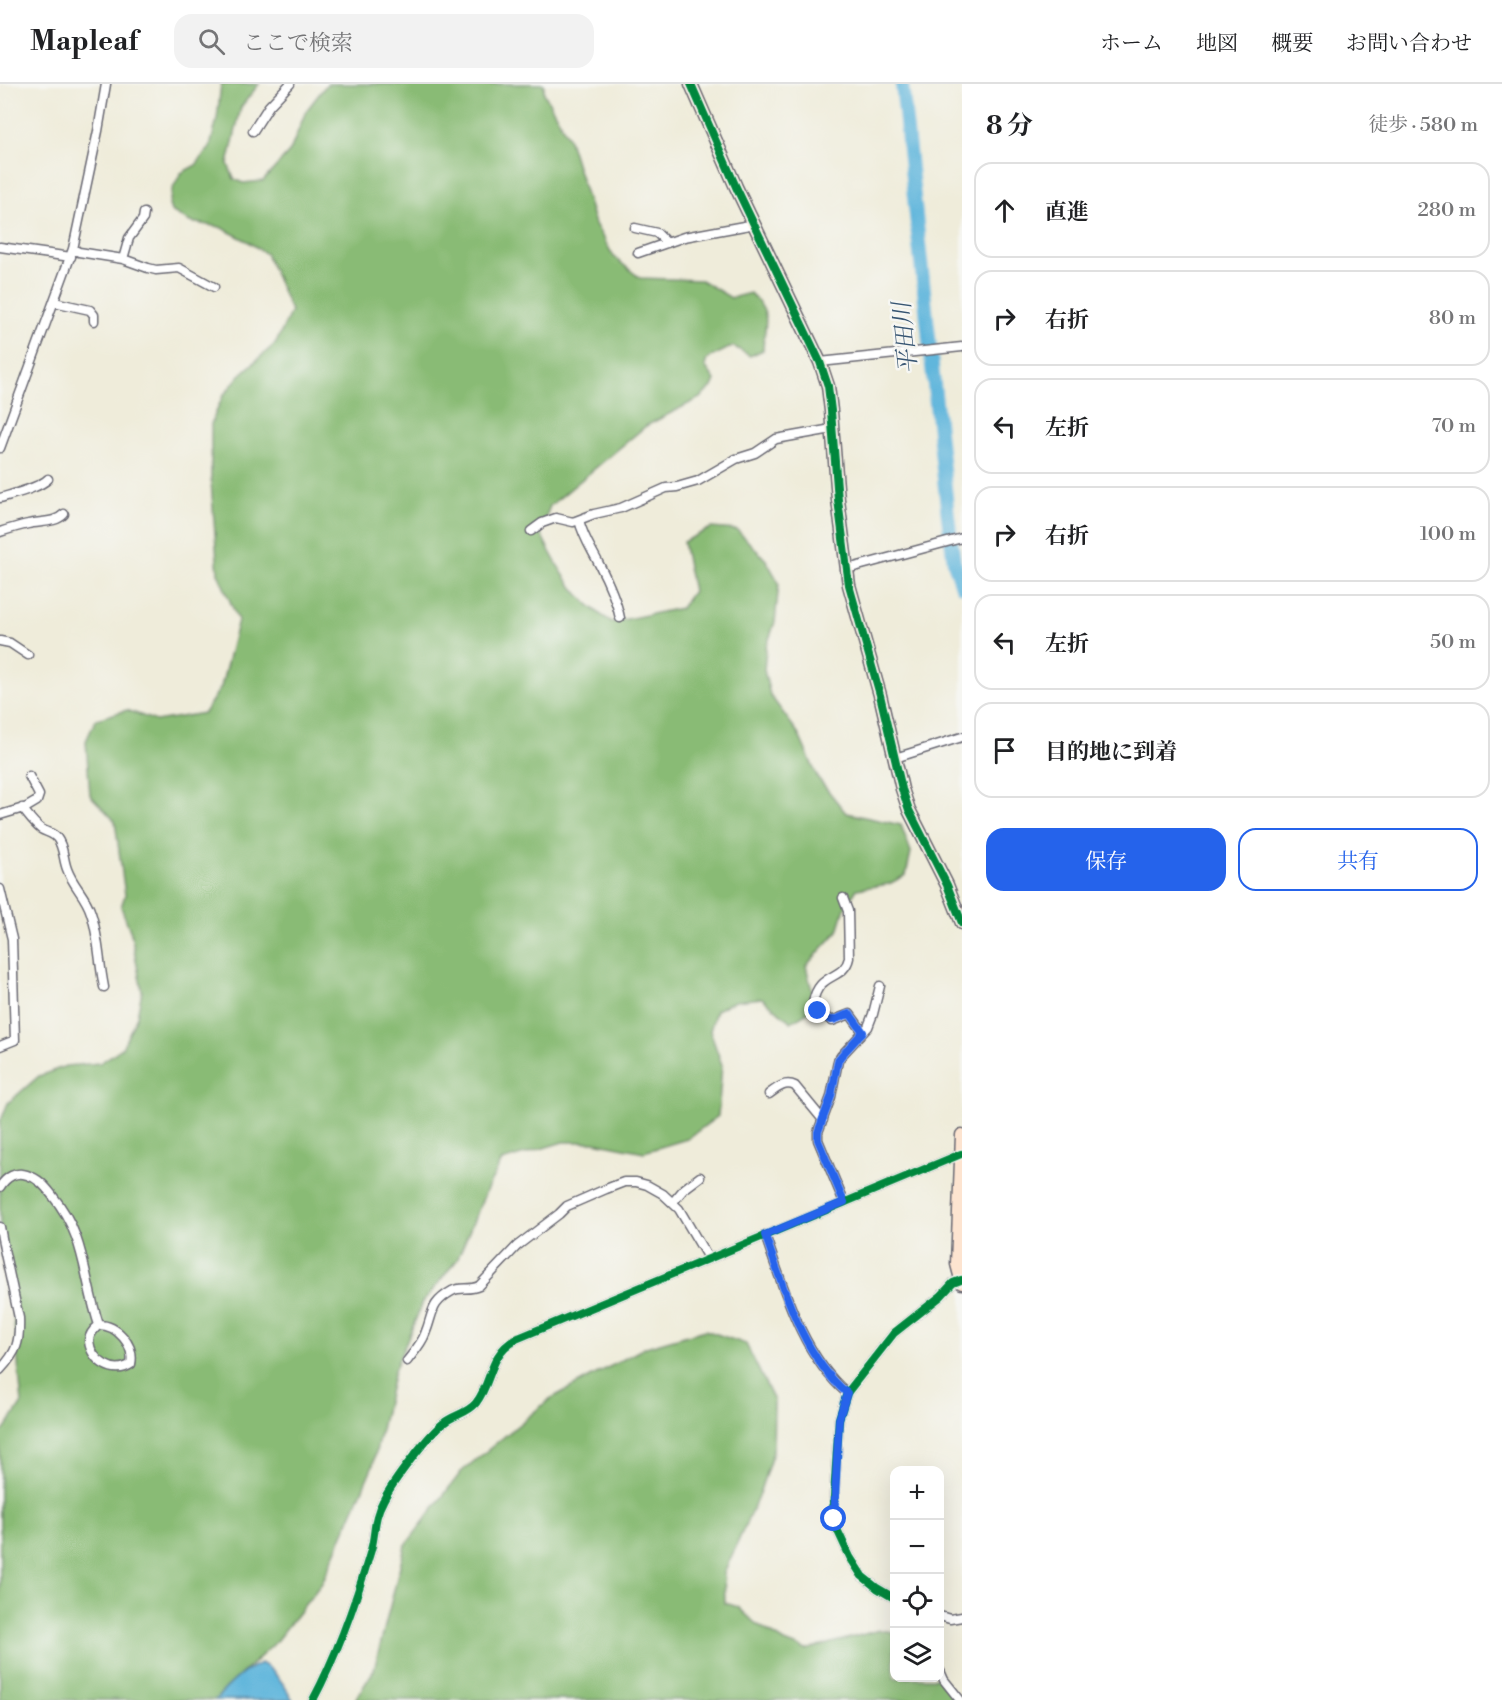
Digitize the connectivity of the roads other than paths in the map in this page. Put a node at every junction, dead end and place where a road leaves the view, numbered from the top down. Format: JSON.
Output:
{"nodes":[{"id":1,"x":106,"y":84,"type":"edge"},
{"id":2,"x":290,"y":84,"type":"edge"},
{"id":3,"x":692,"y":84,"type":"edge"},
{"id":4,"x":253,"y":130,"type":"dead end"},
{"id":5,"x":144,"y":213,"type":"dead end"},
{"id":6,"x":754,"y":224,"type":"junction"},
{"id":7,"x":635,"y":228,"type":"dead end"},
{"id":8,"x":667,"y":243,"type":"junction"},
{"id":9,"x":0,"y":247,"type":"edge"},
{"id":10,"x":72,"y":253,"type":"junction"},
{"id":11,"x":638,"y":253,"type":"dead end"},
{"id":12,"x":123,"y":259,"type":"junction"},
{"id":13,"x":214,"y":287,"type":"dead end"},
{"id":14,"x":54,"y":302,"type":"junction"},
{"id":15,"x":94,"y":321,"type":"dead end"},
{"id":16,"x":962,"y":347,"type":"edge"},
{"id":17,"x":820,"y":362,"type":"junction"},
{"id":18,"x":832,"y":429,"type":"junction"},
{"id":19,"x":0,"y":448,"type":"edge"},
{"id":20,"x":48,"y":479,"type":"dead end"},
{"id":21,"x":0,"y":498,"type":"edge"},
{"id":22,"x":64,"y":514,"type":"dead end"},
{"id":23,"x":579,"y":520,"type":"junction"},
{"id":24,"x":531,"y":531,"type":"dead end"},
{"id":25,"x":0,"y":532,"type":"edge"},
{"id":26,"x":959,"y":538,"type":"edge"},
{"id":27,"x":847,"y":569,"type":"junction"},
{"id":28,"x":620,"y":618,"type":"dead end"},
{"id":29,"x":0,"y":641,"type":"edge"},
{"id":30,"x":28,"y":656,"type":"dead end"},
{"id":31,"x":962,"y":737,"type":"edge"},
{"id":32,"x":895,"y":758,"type":"junction"},
{"id":33,"x":30,"y":776,"type":"dead end"},
{"id":34,"x":22,"y":808,"type":"junction"},
{"id":35,"x":0,"y":815,"type":"edge"},
{"id":36,"x":0,"y":889,"type":"edge"},
{"id":37,"x":843,"y":898,"type":"dead end"},
{"id":38,"x":962,"y":923,"type":"edge"},
{"id":39,"x":880,"y":986,"type":"dead end"},
{"id":40,"x":104,"y":987,"type":"dead end"},
{"id":41,"x":863,"y":1032,"type":"junction"},
{"id":42,"x":0,"y":1046,"type":"edge"},
{"id":43,"x":769,"y":1094,"type":"dead end"},
{"id":44,"x":823,"y":1120,"type":"junction"},
{"id":45,"x":962,"y":1135,"type":"edge"},
{"id":46,"x":961,"y":1154,"type":"edge"},
{"id":47,"x":700,"y":1177,"type":"dead end"},
{"id":48,"x":0,"y":1186,"type":"edge"},
{"id":49,"x":673,"y":1202,"type":"junction"},
{"id":50,"x":844,"y":1202,"type":"junction"},
{"id":51,"x":0,"y":1227,"type":"edge"},
{"id":52,"x":765,"y":1235,"type":"junction"},
{"id":53,"x":708,"y":1258,"type":"junction"},
{"id":54,"x":961,"y":1281,"type":"edge"},
{"id":55,"x":99,"y":1325,"type":"junction"},
{"id":56,"x":407,"y":1361,"type":"dead end"},
{"id":57,"x":0,"y":1370,"type":"edge"},
{"id":58,"x":847,"y":1393,"type":"junction"},
{"id":59,"x":890,"y":1596,"type":"edge"},
{"id":60,"x":944,"y":1617,"type":"edge"},
{"id":61,"x":962,"y":1617,"type":"edge"},
{"id":62,"x":944,"y":1680,"type":"edge"},
{"id":63,"x":314,"y":1700,"type":"edge"},
{"id":64,"x":960,"y":1700,"type":"edge"}],
"edges":[{"from":1,"to":10,"type":"street"},
{"from":2,"to":4,"type":"street"},
{"from":3,"to":6,"type":"street"},
{"from":5,"to":12,"type":"street"},
{"from":6,"to":8,"type":"street"},
{"from":6,"to":17,"type":"street"},
{"from":7,"to":8,"type":"street"},
{"from":8,"to":11,"type":"street"},
{"from":9,"to":10,"type":"street"},
{"from":10,"to":12,"type":"street"},
{"from":10,"to":14,"type":"street"},
{"from":12,"to":13,"type":"street"},
{"from":14,"to":15,"type":"street"},
{"from":14,"to":19,"type":"street"},
{"from":16,"to":17,"type":"street"},
{"from":17,"to":18,"type":"street"},
{"from":18,"to":23,"type":"street"},
{"from":18,"to":27,"type":"street"},
{"from":20,"to":21,"type":"street"},
{"from":22,"to":25,"type":"street"},
{"from":23,"to":24,"type":"street"},
{"from":23,"to":28,"type":"street"},
{"from":26,"to":27,"type":"street"},
{"from":27,"to":32,"type":"street"},
{"from":29,"to":30,"type":"street"},
{"from":31,"to":32,"type":"street"},
{"from":32,"to":38,"type":"street"},
{"from":33,"to":34,"type":"street"},
{"from":34,"to":35,"type":"street"},
{"from":34,"to":40,"type":"street"},
{"from":36,"to":42,"type":"street"},
{"from":37,"to":41,"type":"street"},
{"from":39,"to":41,"type":"street"},
{"from":41,"to":44,"type":"street"},
{"from":43,"to":44,"type":"street"},
{"from":44,"to":50,"type":"street"},
{"from":45,"to":46,"type":"street"},
{"from":46,"to":50,"type":"street"},
{"from":46,"to":54,"type":"street"},
{"from":47,"to":49,"type":"street"},
{"from":48,"to":55,"type":"street"},
{"from":49,"to":53,"type":"street"},
{"from":49,"to":56,"type":"street"},
{"from":50,"to":52,"type":"street"},
{"from":51,"to":57,"type":"street"},
{"from":52,"to":53,"type":"street"},
{"from":52,"to":58,"type":"street"},
{"from":53,"to":63,"type":"street"},
{"from":54,"to":58,"type":"street"},
{"from":55,"to":55,"type":"street"},
{"from":58,"to":59,"type":"street"},
{"from":60,"to":61,"type":"street"},
{"from":62,"to":64,"type":"street"}]}
